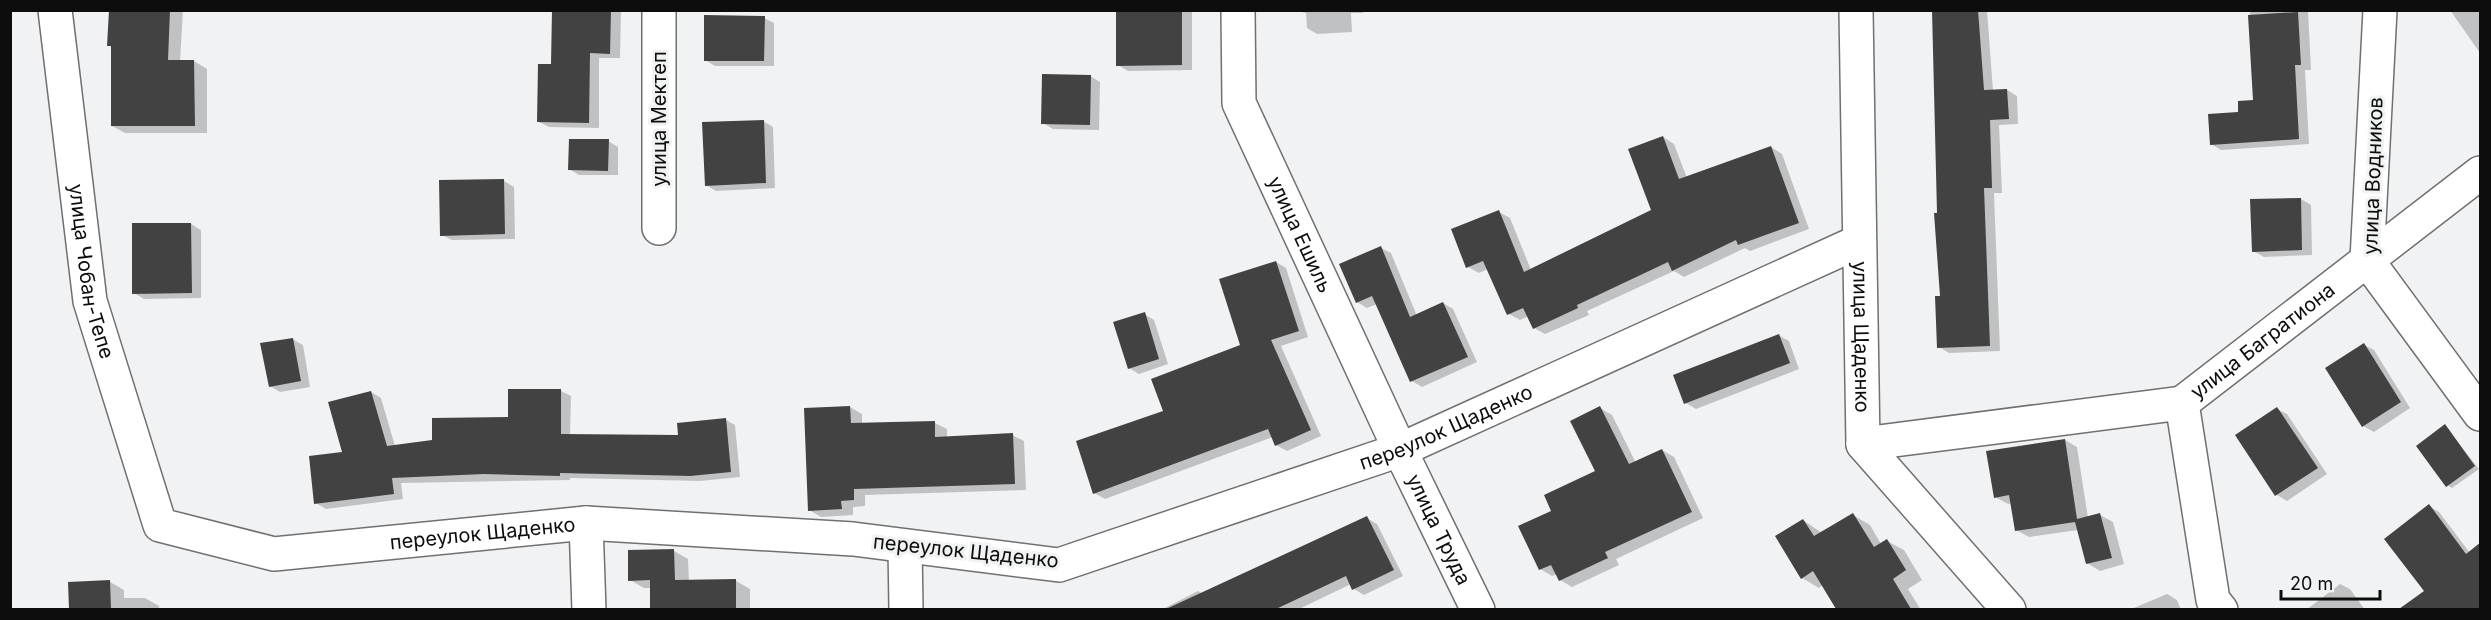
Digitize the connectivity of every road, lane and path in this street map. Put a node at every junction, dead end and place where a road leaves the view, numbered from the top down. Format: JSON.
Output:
{"nodes":[{"id":1,"x":56,"y":10,"type":"edge"},
{"id":2,"x":659,"y":10,"type":"edge"},
{"id":3,"x":1238,"y":10,"type":"edge"},
{"id":4,"x":1856,"y":10,"type":"edge"},
{"id":5,"x":2380,"y":10,"type":"edge"},
{"id":6,"x":2481,"y":173,"type":"edge"},
{"id":7,"x":659,"y":228,"type":"dead end"},
{"id":8,"x":1858,"y":242,"type":"junction"},
{"id":9,"x":2367,"y":260,"type":"junction"},
{"id":10,"x":2182,"y":403,"type":"junction"},
{"id":11,"x":2481,"y":414,"type":"edge"},
{"id":12,"x":1863,"y":444,"type":"junction"},
{"id":13,"x":1400,"y":450,"type":"junction"},
{"id":14,"x":586,"y":523,"type":"junction"},
{"id":15,"x":160,"y":525,"type":"joint"},
{"id":16,"x":905,"y":546,"type":"junction"},
{"id":17,"x":589,"y":609,"type":"edge"},
{"id":18,"x":906,"y":609,"type":"edge"},
{"id":19,"x":1478,"y":609,"type":"edge"},
{"id":20,"x":2009,"y":609,"type":"edge"},
{"id":21,"x":2221,"y":609,"type":"edge"}],
"edges":[{"from":1,"to":15,"type":"street","name":"улица Чобан-Тепе"},
{"from":2,"to":7,"type":"street","name":"улица Мектеп"},
{"from":3,"to":13,"type":"street","name":"улица Ешиль"},
{"from":4,"to":8,"type":"street","name":"улица Щаденко"},
{"from":5,"to":9,"type":"street","name":"улица Водников"},
{"from":6,"to":9,"type":"street","name":"улица Багратиона"},
{"from":8,"to":12,"type":"street","name":"улица Щаденко"},
{"from":8,"to":13,"type":"street","name":"переулок Щаденко"},
{"from":9,"to":10,"type":"street","name":"улица Багратиона"},
{"from":9,"to":11,"type":"street","name":"улица Водников"},
{"from":10,"to":12,"type":"street"},
{"from":10,"to":21,"type":"street","name":"улица Багратиона"},
{"from":12,"to":20,"type":"street"},
{"from":13,"to":16,"type":"street","name":"переулок Щаденко"},
{"from":13,"to":19,"type":"street","name":"улица Труда"},
{"from":14,"to":15,"type":"street","name":"переулок Щаденко"},
{"from":14,"to":16,"type":"street","name":"переулок Щаденко"},
{"from":14,"to":17,"type":"street"},
{"from":16,"to":18,"type":"street"}]}
